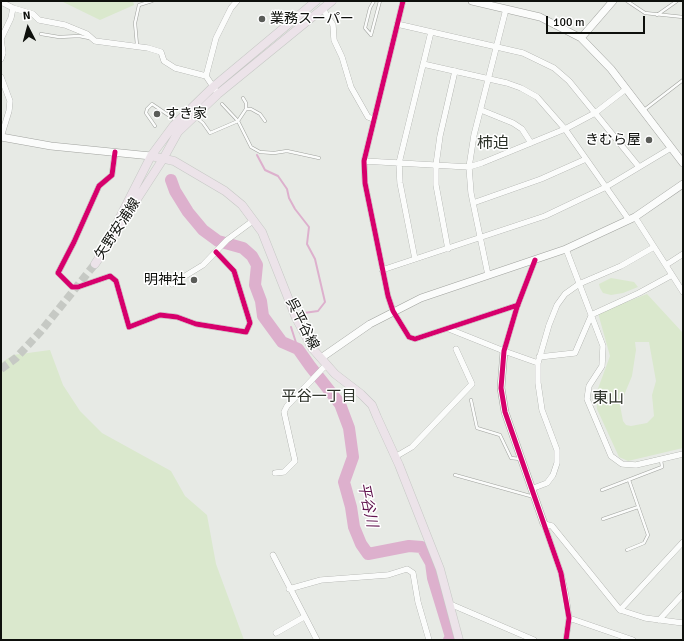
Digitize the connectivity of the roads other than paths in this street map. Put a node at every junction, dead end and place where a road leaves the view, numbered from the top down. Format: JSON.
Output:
{"nodes":[{"id":1,"x":152,"y":1,"type":"edge"},
{"id":2,"x":237,"y":1,"type":"edge"},
{"id":3,"x":316,"y":1,"type":"edge"},
{"id":4,"x":332,"y":1,"type":"edge"},
{"id":5,"x":374,"y":1,"type":"edge"},
{"id":6,"x":380,"y":1,"type":"edge"},
{"id":7,"x":403,"y":1,"type":"edge"},
{"id":8,"x":472,"y":1,"type":"edge"},
{"id":9,"x":627,"y":1,"type":"edge"},
{"id":10,"x":677,"y":1,"type":"edge"},
{"id":11,"x":1,"y":2,"type":"edge"},
{"id":12,"x":492,"y":3,"type":"edge"},
{"id":13,"x":609,"y":3,"type":"edge"},
{"id":14,"x":13,"y":8,"type":"junction"},
{"id":15,"x":323,"y":9,"type":"junction"},
{"id":16,"x":506,"y":9,"type":"junction"},
{"id":17,"x":657,"y":15,"type":"junction"},
{"id":18,"x":683,"y":17,"type":"edge"},
{"id":19,"x":398,"y":24,"type":"junction"},
{"id":20,"x":431,"y":32,"type":"junction"},
{"id":21,"x":41,"y":34,"type":"dead end"},
{"id":22,"x":89,"y":38,"type":"junction"},
{"id":23,"x":581,"y":38,"type":"junction"},
{"id":24,"x":137,"y":45,"type":"junction"},
{"id":25,"x":497,"y":47,"type":"junction"},
{"id":26,"x":1,"y":58,"type":"edge"},
{"id":27,"x":423,"y":64,"type":"junction"},
{"id":28,"x":455,"y":72,"type":"junction"},
{"id":29,"x":206,"y":76,"type":"junction"},
{"id":30,"x":1,"y":77,"type":"edge"},
{"id":31,"x":489,"y":79,"type":"junction"},
{"id":32,"x":683,"y":80,"type":"edge"},
{"id":33,"x":213,"y":87,"type":"junction"},
{"id":34,"x":626,"y":89,"type":"junction"},
{"id":35,"x":218,"y":94,"type":"junction"},
{"id":36,"x":243,"y":98,"type":"dead end"},
{"id":37,"x":222,"y":104,"type":"dead end"},
{"id":38,"x":246,"y":109,"type":"junction"},
{"id":39,"x":481,"y":110,"type":"junction"},
{"id":40,"x":643,"y":111,"type":"junction"},
{"id":41,"x":595,"y":113,"type":"junction"},
{"id":42,"x":195,"y":116,"type":"junction"},
{"id":43,"x":373,"y":119,"type":"junction"},
{"id":44,"x":178,"y":121,"type":"junction"},
{"id":45,"x":238,"y":121,"type":"junction"},
{"id":46,"x":265,"y":121,"type":"dead end"},
{"id":47,"x":155,"y":126,"type":"dead end"},
{"id":48,"x":565,"y":129,"type":"junction"},
{"id":49,"x":1,"y":137,"type":"edge"},
{"id":50,"x":531,"y":143,"type":"junction"},
{"id":51,"x":672,"y":148,"type":"junction"},
{"id":52,"x":115,"y":152,"type":"junction"},
{"id":53,"x":151,"y":156,"type":"junction"},
{"id":54,"x":319,"y":158,"type":"dead end"},
{"id":55,"x":163,"y":159,"type":"junction"},
{"id":56,"x":586,"y":159,"type":"junction"},
{"id":57,"x":364,"y":161,"type":"junction"},
{"id":58,"x":399,"y":163,"type":"junction"},
{"id":59,"x":683,"y":163,"type":"edge"},
{"id":60,"x":436,"y":165,"type":"junction"},
{"id":61,"x":469,"y":167,"type":"junction"},
{"id":62,"x":639,"y":167,"type":"junction"},
{"id":63,"x":683,"y":184,"type":"edge"},
{"id":64,"x":606,"y":187,"type":"junction"},
{"id":65,"x":473,"y":203,"type":"junction"},
{"id":66,"x":632,"y":218,"type":"junction"},
{"id":67,"x":254,"y":220,"type":"junction"},
{"id":68,"x":480,"y":238,"type":"junction"},
{"id":69,"x":654,"y":247,"type":"junction"},
{"id":70,"x":448,"y":249,"type":"junction"},
{"id":71,"x":566,"y":249,"type":"junction"},
{"id":72,"x":216,"y":252,"type":"junction"},
{"id":73,"x":683,"y":254,"type":"edge"},
{"id":74,"x":415,"y":259,"type":"junction"},
{"id":75,"x":535,"y":260,"type":"junction"},
{"id":76,"x":666,"y":265,"type":"junction"},
{"id":77,"x":382,"y":270,"type":"junction"},
{"id":78,"x":488,"y":275,"type":"junction"},
{"id":79,"x":672,"y":275,"type":"junction"},
{"id":80,"x":172,"y":284,"type":"dead end"},
{"id":81,"x":579,"y":284,"type":"junction"},
{"id":82,"x":683,"y":292,"type":"edge"},
{"id":83,"x":518,"y":305,"type":"junction"},
{"id":84,"x":393,"y":311,"type":"junction"},
{"id":85,"x":591,"y":315,"type":"junction"},
{"id":86,"x":449,"y":329,"type":"junction"},
{"id":87,"x":456,"y":349,"type":"dead end"},
{"id":88,"x":504,"y":351,"type":"junction"},
{"id":89,"x":539,"y":360,"type":"junction"},
{"id":90,"x":324,"y":362,"type":"junction"},
{"id":91,"x":471,"y":400,"type":"dead end"},
{"id":92,"x":683,"y":454,"type":"edge"},
{"id":93,"x":395,"y":457,"type":"junction"},
{"id":94,"x":521,"y":459,"type":"junction"},
{"id":95,"x":661,"y":460,"type":"junction"},
{"id":96,"x":275,"y":473,"type":"dead end"},
{"id":97,"x":455,"y":475,"type":"dead end"},
{"id":98,"x":629,"y":480,"type":"junction"},
{"id":99,"x":531,"y":489,"type":"junction"},
{"id":100,"x":602,"y":490,"type":"dead end"},
{"id":101,"x":534,"y":497,"type":"junction"},
{"id":102,"x":638,"y":506,"type":"junction"},
{"id":103,"x":603,"y":519,"type":"dead end"},
{"id":104,"x":544,"y":524,"type":"junction"},
{"id":105,"x":683,"y":542,"type":"edge"},
{"id":106,"x":627,"y":550,"type":"dead end"},
{"id":107,"x":273,"y":555,"type":"dead end"},
{"id":108,"x":289,"y":589,"type":"junction"},
{"id":109,"x":683,"y":594,"type":"edge"},
{"id":110,"x":450,"y":604,"type":"junction"},
{"id":111,"x":620,"y":610,"type":"junction"},
{"id":112,"x":304,"y":617,"type":"junction"},
{"id":113,"x":569,"y":618,"type":"junction"},
{"id":114,"x":659,"y":620,"type":"junction"},
{"id":115,"x":683,"y":623,"type":"edge"},
{"id":116,"x":276,"y":633,"type":"dead end"},
{"id":117,"x":317,"y":640,"type":"edge"},
{"id":118,"x":429,"y":640,"type":"edge"},
{"id":119,"x":459,"y":640,"type":"edge"},
{"id":120,"x":534,"y":640,"type":"edge"},
{"id":121,"x":566,"y":640,"type":"edge"},
{"id":122,"x":633,"y":640,"type":"edge"}],
"edges":[{"from":1,"to":24,"type":"lane"},
{"from":2,"to":29,"type":"street"},
{"from":3,"to":33,"type":"main road","name":"矢野安浦線"},
{"from":4,"to":15,"type":"main road","name":"矢野安浦線"},
{"from":5,"to":6,"type":"lane"},
{"from":7,"to":19,"type":"street"},
{"from":8,"to":12,"type":"street"},
{"from":9,"to":17,"type":"lane"},
{"from":10,"to":17,"type":"lane"},
{"from":11,"to":14,"type":"street"},
{"from":12,"to":16,"type":"street"},
{"from":13,"to":23,"type":"street"},
{"from":14,"to":22,"type":"street"},
{"from":14,"to":26,"type":"street"},
{"from":15,"to":35,"type":"main road","name":"矢野安浦線"},
{"from":15,"to":43,"type":"street"},
{"from":16,"to":23,"type":"street"},
{"from":16,"to":25,"type":"street"},
{"from":17,"to":18,"type":"lane"},
{"from":19,"to":20,"type":"street"},
{"from":19,"to":43,"type":"street"},
{"from":20,"to":25,"type":"street"},
{"from":20,"to":27,"type":"street"},
{"from":21,"to":22,"type":"lane"},
{"from":22,"to":24,"type":"street"},
{"from":23,"to":34,"type":"street"},
{"from":24,"to":29,"type":"street"},
{"from":25,"to":31,"type":"street"},
{"from":25,"to":41,"type":"street"},
{"from":27,"to":28,"type":"street"},
{"from":27,"to":58,"type":"street"},
{"from":28,"to":31,"type":"street"},
{"from":28,"to":60,"type":"street"},
{"from":29,"to":33,"type":"street"},
{"from":30,"to":49,"type":"street"},
{"from":31,"to":39,"type":"street"},
{"from":31,"to":48,"type":"street"},
{"from":32,"to":40,"type":"lane"},
{"from":33,"to":35,"type":"street"},
{"from":33,"to":44,"type":"main road","name":"矢野安浦線"},
{"from":34,"to":40,"type":"street"},
{"from":34,"to":41,"type":"street"},
{"from":35,"to":42,"type":"main road","name":"矢野安浦線"},
{"from":36,"to":38,"type":"lane"},
{"from":37,"to":45,"type":"lane"},
{"from":38,"to":45,"type":"lane"},
{"from":38,"to":46,"type":"lane"},
{"from":39,"to":50,"type":"street"},
{"from":39,"to":61,"type":"street"},
{"from":40,"to":51,"type":"street"},
{"from":41,"to":48,"type":"street"},
{"from":41,"to":62,"type":"street"},
{"from":42,"to":45,"type":"lane"},
{"from":42,"to":55,"type":"main road","name":"矢野安浦線"},
{"from":43,"to":57,"type":"street"},
{"from":44,"to":47,"type":"lane"},
{"from":44,"to":53,"type":"main road","name":"矢野安浦線"},
{"from":45,"to":54,"type":"lane"},
{"from":48,"to":50,"type":"street"},
{"from":48,"to":56,"type":"street"},
{"from":49,"to":52,"type":"street"},
{"from":50,"to":61,"type":"street"},
{"from":51,"to":59,"type":"street"},
{"from":51,"to":62,"type":"street"},
{"from":52,"to":53,"type":"street"},
{"from":52,"to":72,"type":"street"},
{"from":53,"to":55,"type":"main road","name":"呉平谷線"},
{"from":53,"to":55,"type":"main road","name":"矢野安浦線"},
{"from":55,"to":67,"type":"main road","name":"呉平谷線"},
{"from":56,"to":64,"type":"street"},
{"from":56,"to":65,"type":"street"},
{"from":57,"to":58,"type":"street"},
{"from":57,"to":77,"type":"street"},
{"from":58,"to":60,"type":"street"},
{"from":58,"to":74,"type":"street"},
{"from":60,"to":61,"type":"street"},
{"from":60,"to":70,"type":"street"},
{"from":61,"to":65,"type":"street"},
{"from":62,"to":64,"type":"street"},
{"from":63,"to":66,"type":"street"},
{"from":64,"to":66,"type":"street"},
{"from":64,"to":68,"type":"street"},
{"from":65,"to":68,"type":"street"},
{"from":66,"to":69,"type":"street"},
{"from":66,"to":71,"type":"street"},
{"from":67,"to":72,"type":"street"},
{"from":67,"to":90,"type":"main road","name":"呉平谷線"},
{"from":68,"to":70,"type":"street"},
{"from":68,"to":78,"type":"street"},
{"from":69,"to":76,"type":"street"},
{"from":69,"to":81,"type":"street"},
{"from":70,"to":74,"type":"street"},
{"from":71,"to":75,"type":"street"},
{"from":71,"to":81,"type":"street"},
{"from":72,"to":80,"type":"street"},
{"from":73,"to":76,"type":"street"},
{"from":74,"to":77,"type":"street"},
{"from":75,"to":78,"type":"street"},
{"from":75,"to":83,"type":"street"},
{"from":76,"to":79,"type":"street"},
{"from":77,"to":84,"type":"street"},
{"from":78,"to":84,"type":"street"},
{"from":79,"to":82,"type":"street"},
{"from":79,"to":85,"type":"street"},
{"from":81,"to":85,"type":"street"},
{"from":81,"to":89,"type":"street"},
{"from":83,"to":86,"type":"street"},
{"from":83,"to":88,"type":"street"},
{"from":84,"to":86,"type":"street"},
{"from":84,"to":90,"type":"street"},
{"from":85,"to":89,"type":"street"},
{"from":85,"to":95,"type":"street"},
{"from":86,"to":88,"type":"street"},
{"from":87,"to":93,"type":"street"},
{"from":88,"to":89,"type":"street"},
{"from":88,"to":94,"type":"street"},
{"from":89,"to":99,"type":"street"},
{"from":90,"to":93,"type":"main road","name":"呉平谷線"},
{"from":90,"to":96,"type":"street"},
{"from":91,"to":94,"type":"lane"},
{"from":92,"to":95,"type":"street"},
{"from":93,"to":110,"type":"main road","name":"呉平谷線"},
{"from":94,"to":99,"type":"street"},
{"from":95,"to":98,"type":"lane"},
{"from":97,"to":101,"type":"lane"},
{"from":98,"to":100,"type":"lane"},
{"from":98,"to":102,"type":"lane"},
{"from":99,"to":101,"type":"street"},
{"from":101,"to":104,"type":"street"},
{"from":102,"to":103,"type":"lane"},
{"from":102,"to":106,"type":"lane"},
{"from":104,"to":111,"type":"street"},
{"from":104,"to":113,"type":"street"},
{"from":105,"to":111,"type":"street"},
{"from":107,"to":108,"type":"street"},
{"from":108,"to":112,"type":"street"},
{"from":108,"to":118,"type":"street"},
{"from":109,"to":114,"type":"street"},
{"from":110,"to":119,"type":"main road","name":"呉平谷線"},
{"from":110,"to":120,"type":"street"},
{"from":111,"to":114,"type":"street"},
{"from":112,"to":116,"type":"street"},
{"from":112,"to":117,"type":"street"},
{"from":113,"to":121,"type":"street"},
{"from":113,"to":122,"type":"street"},
{"from":114,"to":115,"type":"street"}]}
